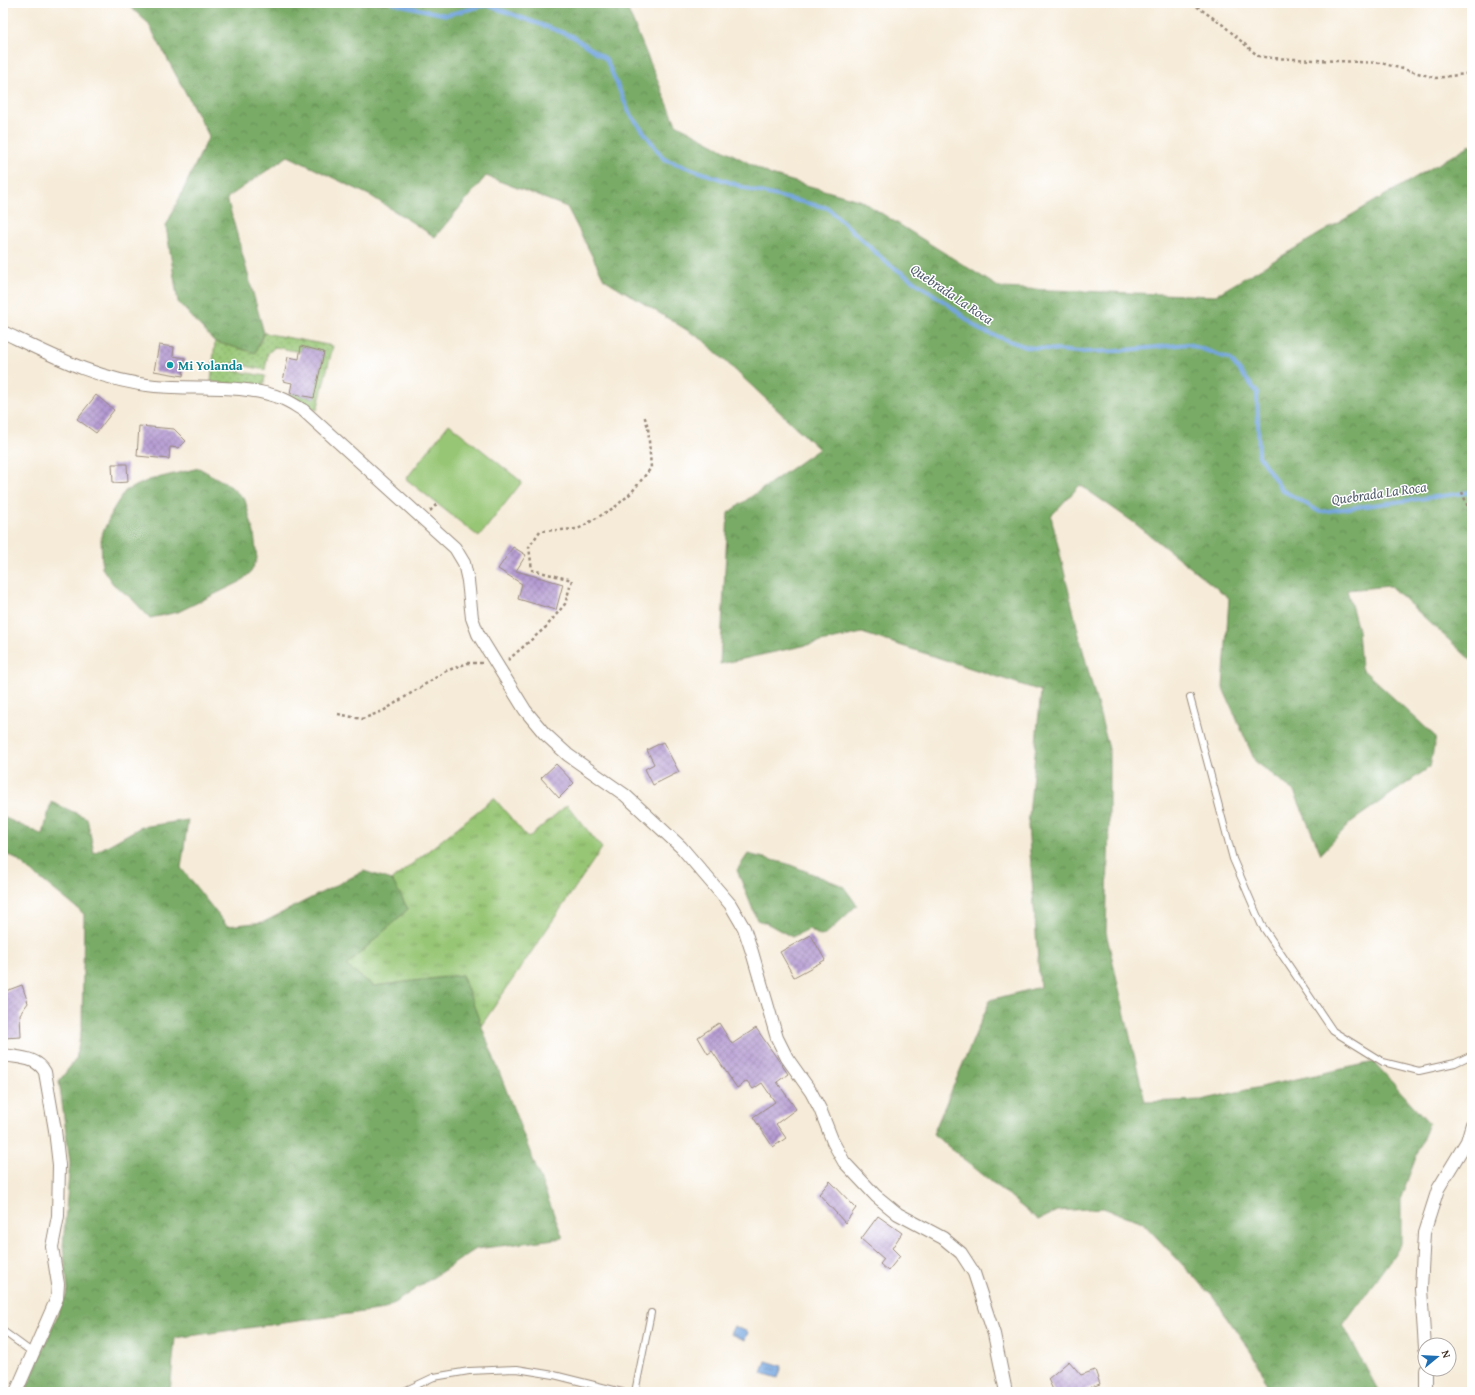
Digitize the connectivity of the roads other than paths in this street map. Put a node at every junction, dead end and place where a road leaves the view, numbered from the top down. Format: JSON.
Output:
{"nodes":[{"id":1,"x":3,"y":332,"type":"edge"},
{"id":2,"x":1190,"y":698,"type":"dead end"},
{"id":3,"x":1472,"y":1054,"type":"edge"},
{"id":4,"x":5,"y":1055,"type":"dead end"},
{"id":5,"x":1472,"y":1124,"type":"edge"},
{"id":6,"x":651,"y":1313,"type":"dead end"},
{"id":7,"x":3,"y":1331,"type":"edge"},
{"id":8,"x":1424,"y":1337,"type":"edge"},
{"id":9,"x":33,"y":1353,"type":"junction"},
{"id":10,"x":1426,"y":1377,"type":"edge"},
{"id":11,"x":16,"y":1392,"type":"edge"},
{"id":12,"x":402,"y":1392,"type":"edge"},
{"id":13,"x":622,"y":1392,"type":"edge"},
{"id":14,"x":635,"y":1392,"type":"edge"},
{"id":15,"x":1006,"y":1392,"type":"edge"},
{"id":16,"x":1426,"y":1392,"type":"edge"}],
"edges":[{"from":1,"to":15,"type":"street"},
{"from":2,"to":3,"type":"lane"},
{"from":4,"to":9,"type":"street"},
{"from":5,"to":8,"type":"street"},
{"from":6,"to":14,"type":"lane"},
{"from":7,"to":9,"type":"lane"},
{"from":9,"to":11,"type":"street"},
{"from":10,"to":16,"type":"street"},
{"from":12,"to":13,"type":"lane"}]}
